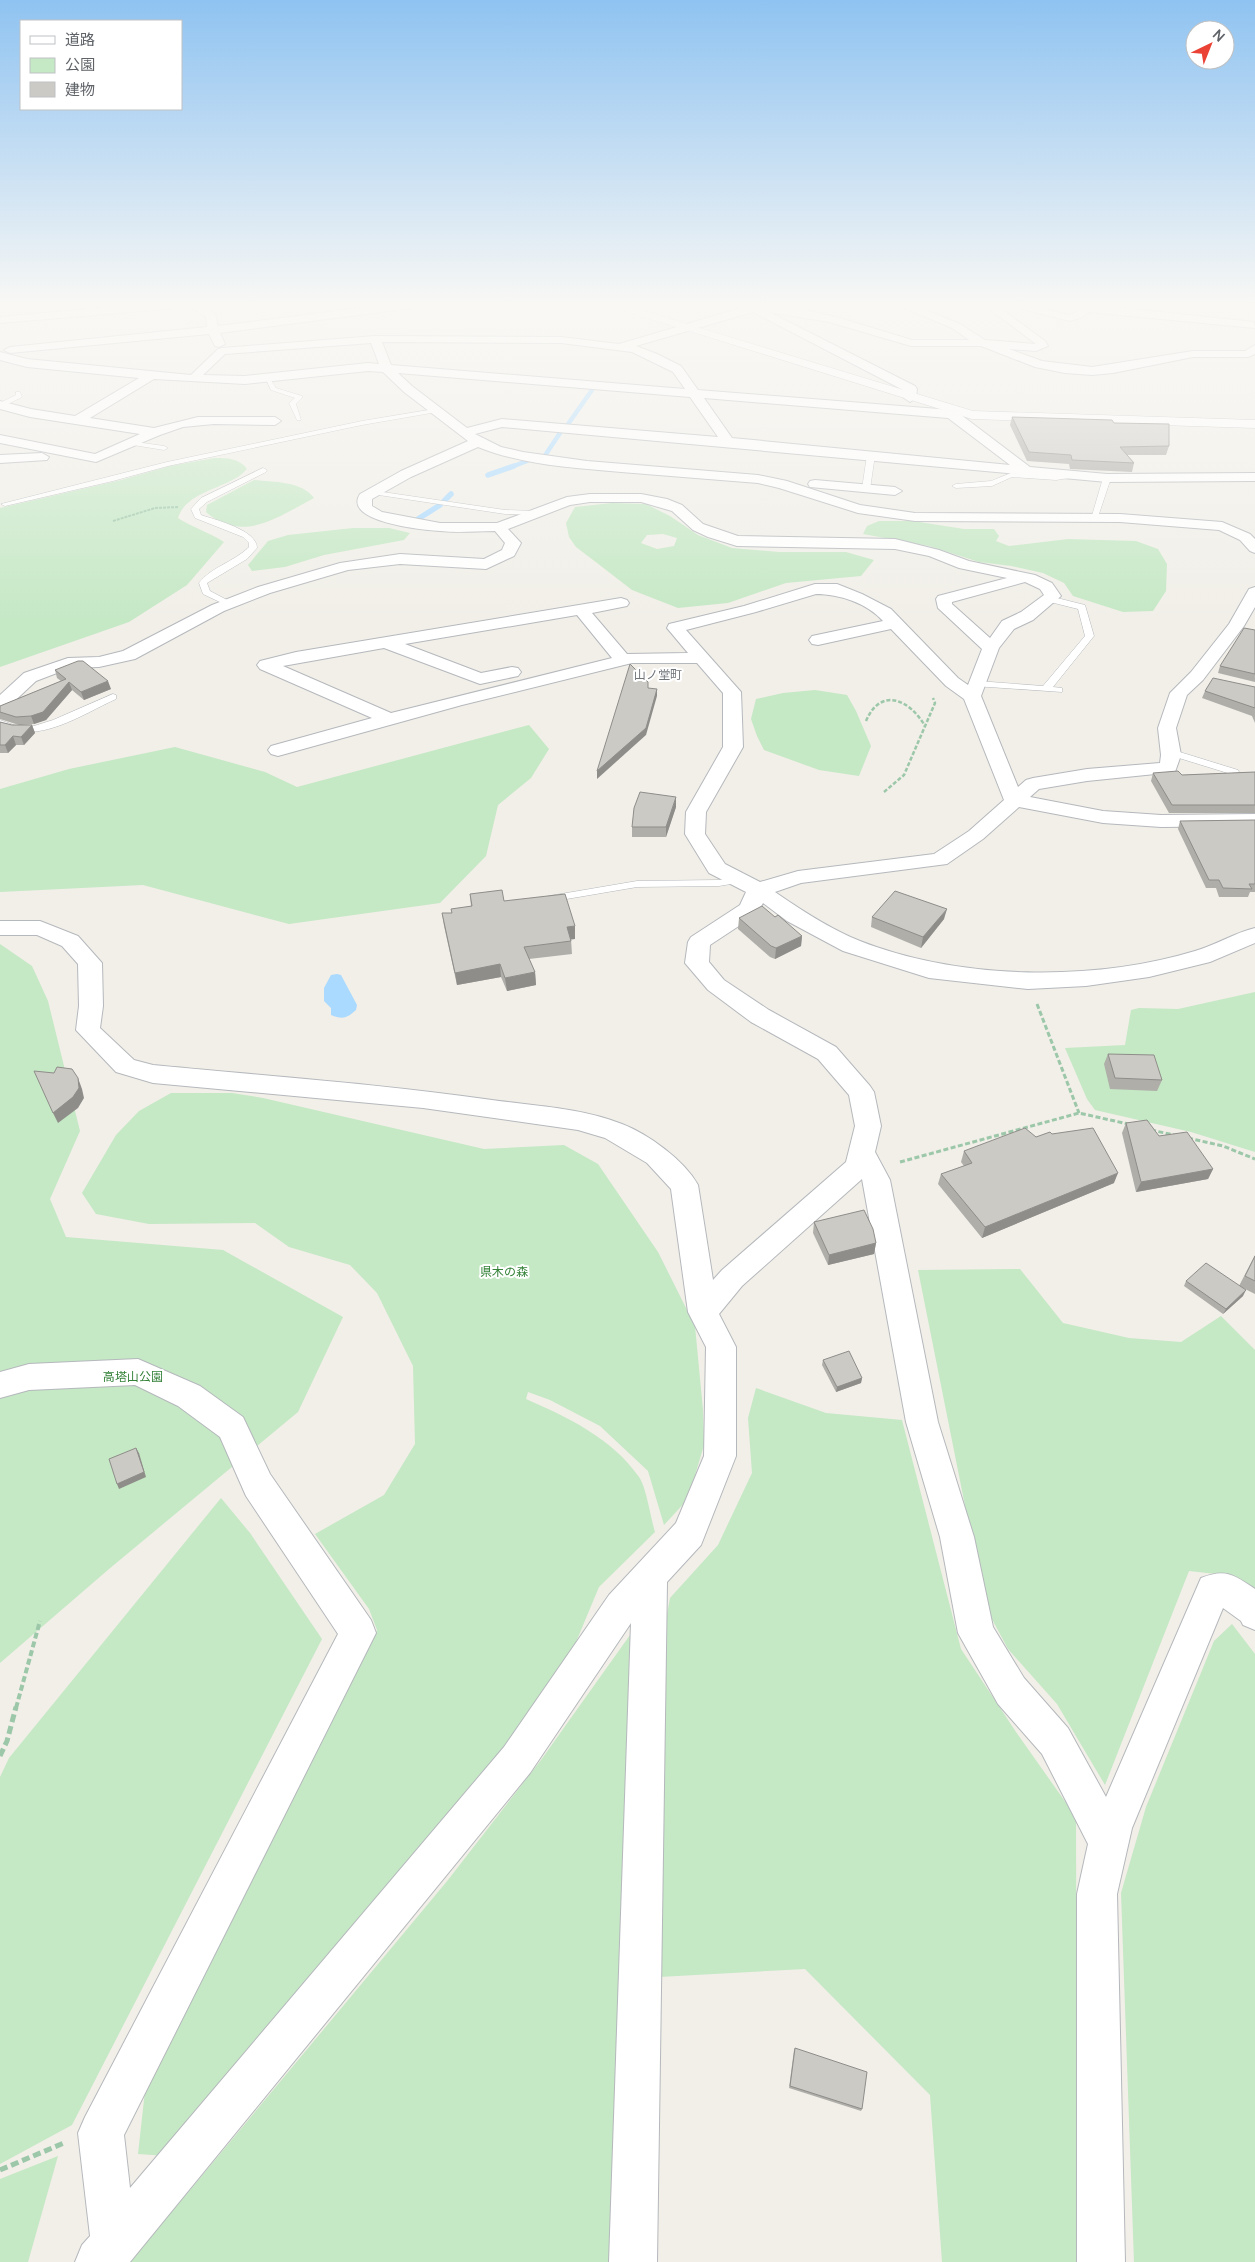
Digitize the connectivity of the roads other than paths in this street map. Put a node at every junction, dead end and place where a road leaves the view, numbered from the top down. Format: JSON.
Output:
{"nodes":[{"id":1,"x":20,"y":411,"type":"edge"},
{"id":2,"x":93,"y":411,"type":"edge"},
{"id":3,"x":226,"y":411,"type":"edge"},
{"id":4,"x":295,"y":411,"type":"edge"},
{"id":5,"x":435,"y":411,"type":"joint"},
{"id":6,"x":707,"y":411,"type":"edge"},
{"id":7,"x":934,"y":411,"type":"edge"},
{"id":8,"x":947,"y":411,"type":"edge"},
{"id":9,"x":951,"y":412,"type":"junction"},
{"id":10,"x":299,"y":419,"type":"dead end"},
{"id":11,"x":78,"y":420,"type":"junction"},
{"id":12,"x":275,"y":421,"type":"dead end"},
{"id":13,"x":224,"y":422,"type":"junction"},
{"id":14,"x":1255,"y":424,"type":"edge"},
{"id":15,"x":155,"y":432,"type":"junction"},
{"id":16,"x":466,"y":432,"type":"junction"},
{"id":17,"x":0,"y":439,"type":"edge"},
{"id":18,"x":478,"y":442,"type":"junction"},
{"id":19,"x":727,"y":442,"type":"junction"},
{"id":20,"x":129,"y":443,"type":"junction"},
{"id":21,"x":164,"y":448,"type":"dead end"},
{"id":22,"x":704,"y":453,"type":"dead end"},
{"id":23,"x":79,"y":455,"type":"junction"},
{"id":24,"x":871,"y":455,"type":"junction"},
{"id":25,"x":687,"y":458,"type":"dead end"},
{"id":26,"x":0,"y":459,"type":"edge"},
{"id":27,"x":587,"y":465,"type":"junction"},
{"id":28,"x":1025,"y":469,"type":"junction"},
{"id":29,"x":264,"y":470,"type":"dead end"},
{"id":30,"x":1083,"y":475,"type":"junction"},
{"id":31,"x":1107,"y":478,"type":"junction"},
{"id":32,"x":1255,"y":478,"type":"edge"},
{"id":33,"x":784,"y":485,"type":"junction"},
{"id":34,"x":956,"y":486,"type":"dead end"},
{"id":35,"x":866,"y":489,"type":"junction"},
{"id":36,"x":895,"y":491,"type":"dead end"},
{"id":37,"x":372,"y":492,"type":"junction"},
{"id":38,"x":5,"y":504,"type":"dead end"},
{"id":39,"x":536,"y":514,"type":"junction"},
{"id":40,"x":1094,"y":517,"type":"junction"},
{"id":41,"x":499,"y":527,"type":"junction"},
{"id":42,"x":1255,"y":548,"type":"edge"},
{"id":43,"x":1029,"y":578,"type":"junction"},
{"id":44,"x":1255,"y":592,"type":"edge"},
{"id":45,"x":1049,"y":599,"type":"junction"},
{"id":46,"x":229,"y":603,"type":"junction"},
{"id":47,"x":621,"y":603,"type":"dead end"},
{"id":48,"x":580,"y":609,"type":"junction"},
{"id":49,"x":895,"y":623,"type":"junction"},
{"id":50,"x":1236,"y":626,"type":"junction"},
{"id":51,"x":1255,"y":630,"type":"edge"},
{"id":52,"x":818,"y":640,"type":"dead end"},
{"id":53,"x":390,"y":644,"type":"dead end"},
{"id":54,"x":991,"y":648,"type":"junction"},
{"id":55,"x":702,"y":658,"type":"junction"},
{"id":56,"x":624,"y":660,"type":"junction"},
{"id":57,"x":1197,"y":676,"type":"junction"},
{"id":58,"x":1216,"y":680,"type":"edge"},
{"id":59,"x":1046,"y":689,"type":"junction"},
{"id":60,"x":975,"y":690,"type":"junction"},
{"id":61,"x":1059,"y":690,"type":"dead end"},
{"id":62,"x":113,"y":697,"type":"dead end"},
{"id":63,"x":0,"y":705,"type":"edge"},
{"id":64,"x":389,"y":719,"type":"junction"},
{"id":65,"x":0,"y":722,"type":"edge"},
{"id":66,"x":278,"y":750,"type":"dead end"},
{"id":67,"x":1170,"y":752,"type":"junction"},
{"id":68,"x":1234,"y":772,"type":"edge"},
{"id":69,"x":1014,"y":800,"type":"junction"},
{"id":70,"x":1255,"y":820,"type":"edge"},
{"id":71,"x":749,"y":885,"type":"junction"},
{"id":72,"x":538,"y":901,"type":"edge"},
{"id":73,"x":0,"y":928,"type":"edge"},
{"id":74,"x":1255,"y":935,"type":"edge"},
{"id":75,"x":866,"y":1161,"type":"junction"},
{"id":76,"x":703,"y":1312,"type":"junction"},
{"id":77,"x":0,"y":1385,"type":"edge"},
{"id":78,"x":650,"y":1576,"type":"junction"},
{"id":79,"x":1255,"y":1613,"type":"edge"},
{"id":80,"x":1109,"y":1842,"type":"junction"},
{"id":81,"x":107,"y":2253,"type":"edge"},
{"id":82,"x":633,"y":2262,"type":"edge"},
{"id":83,"x":1101,"y":2262,"type":"edge"}],
"edges":[{"from":1,"to":11,"type":"street"},
{"from":2,"to":11,"type":"street"},
{"from":3,"to":13,"type":"street"},
{"from":4,"to":10,"type":"lane"},
{"from":5,"to":16,"type":"street"},
{"from":5,"to":38,"type":"lane"},
{"from":6,"to":19,"type":"street"},
{"from":7,"to":9,"type":"street"},
{"from":8,"to":9,"type":"street"},
{"from":9,"to":14,"type":"street"},
{"from":9,"to":28,"type":"street"},
{"from":11,"to":15,"type":"street"},
{"from":12,"to":13,"type":"street"},
{"from":13,"to":15,"type":"street"},
{"from":15,"to":20,"type":"street"},
{"from":16,"to":18,"type":"street"},
{"from":16,"to":19,"type":"street"},
{"from":17,"to":23,"type":"street"},
{"from":18,"to":27,"type":"street"},
{"from":18,"to":37,"type":"street"},
{"from":19,"to":22,"type":"street"},
{"from":19,"to":24,"type":"street"},
{"from":20,"to":21,"type":"lane"},
{"from":20,"to":23,"type":"street"},
{"from":23,"to":26,"type":"street"},
{"from":24,"to":28,"type":"street"},
{"from":24,"to":35,"type":"lane"},
{"from":25,"to":27,"type":"street"},
{"from":27,"to":33,"type":"street"},
{"from":28,"to":30,"type":"street"},
{"from":29,"to":46,"type":"lane"},
{"from":30,"to":31,"type":"street"},
{"from":30,"to":34,"type":"lane"},
{"from":31,"to":32,"type":"street"},
{"from":31,"to":40,"type":"lane"},
{"from":33,"to":35,"type":"street"},
{"from":33,"to":40,"type":"street"},
{"from":35,"to":36,"type":"street"},
{"from":37,"to":39,"type":"lane"},
{"from":37,"to":41,"type":"street"},
{"from":39,"to":41,"type":"street"},
{"from":39,"to":43,"type":"street"},
{"from":40,"to":42,"type":"street"},
{"from":41,"to":46,"type":"street"},
{"from":43,"to":45,"type":"street"},
{"from":43,"to":54,"type":"street"},
{"from":44,"to":50,"type":"street"},
{"from":45,"to":54,"type":"street"},
{"from":45,"to":59,"type":"lane"},
{"from":46,"to":63,"type":"street"},
{"from":47,"to":48,"type":"street"},
{"from":48,"to":56,"type":"street"},
{"from":48,"to":64,"type":"street"},
{"from":49,"to":52,"type":"street"},
{"from":49,"to":55,"type":"street"},
{"from":49,"to":60,"type":"street"},
{"from":50,"to":51,"type":"street"},
{"from":50,"to":57,"type":"street"},
{"from":53,"to":56,"type":"street"},
{"from":54,"to":60,"type":"street"},
{"from":55,"to":56,"type":"street"},
{"from":55,"to":71,"type":"street"},
{"from":56,"to":64,"type":"street"},
{"from":57,"to":58,"type":"street"},
{"from":57,"to":67,"type":"street"},
{"from":59,"to":60,"type":"lane"},
{"from":59,"to":61,"type":"lane"},
{"from":60,"to":69,"type":"street"},
{"from":62,"to":65,"type":"lane"},
{"from":64,"to":66,"type":"street"},
{"from":67,"to":68,"type":"lane"},
{"from":67,"to":69,"type":"street"},
{"from":69,"to":70,"type":"street"},
{"from":69,"to":71,"type":"street"},
{"from":71,"to":72,"type":"lane"},
{"from":71,"to":74,"type":"street"},
{"from":71,"to":75,"type":"street"},
{"from":73,"to":76,"type":"street"},
{"from":75,"to":76,"type":"street"},
{"from":75,"to":80,"type":"street"},
{"from":76,"to":78,"type":"street"},
{"from":77,"to":81,"type":"street"},
{"from":78,"to":81,"type":"street"},
{"from":78,"to":82,"type":"street"},
{"from":79,"to":80,"type":"street"},
{"from":80,"to":83,"type":"street"}]}
